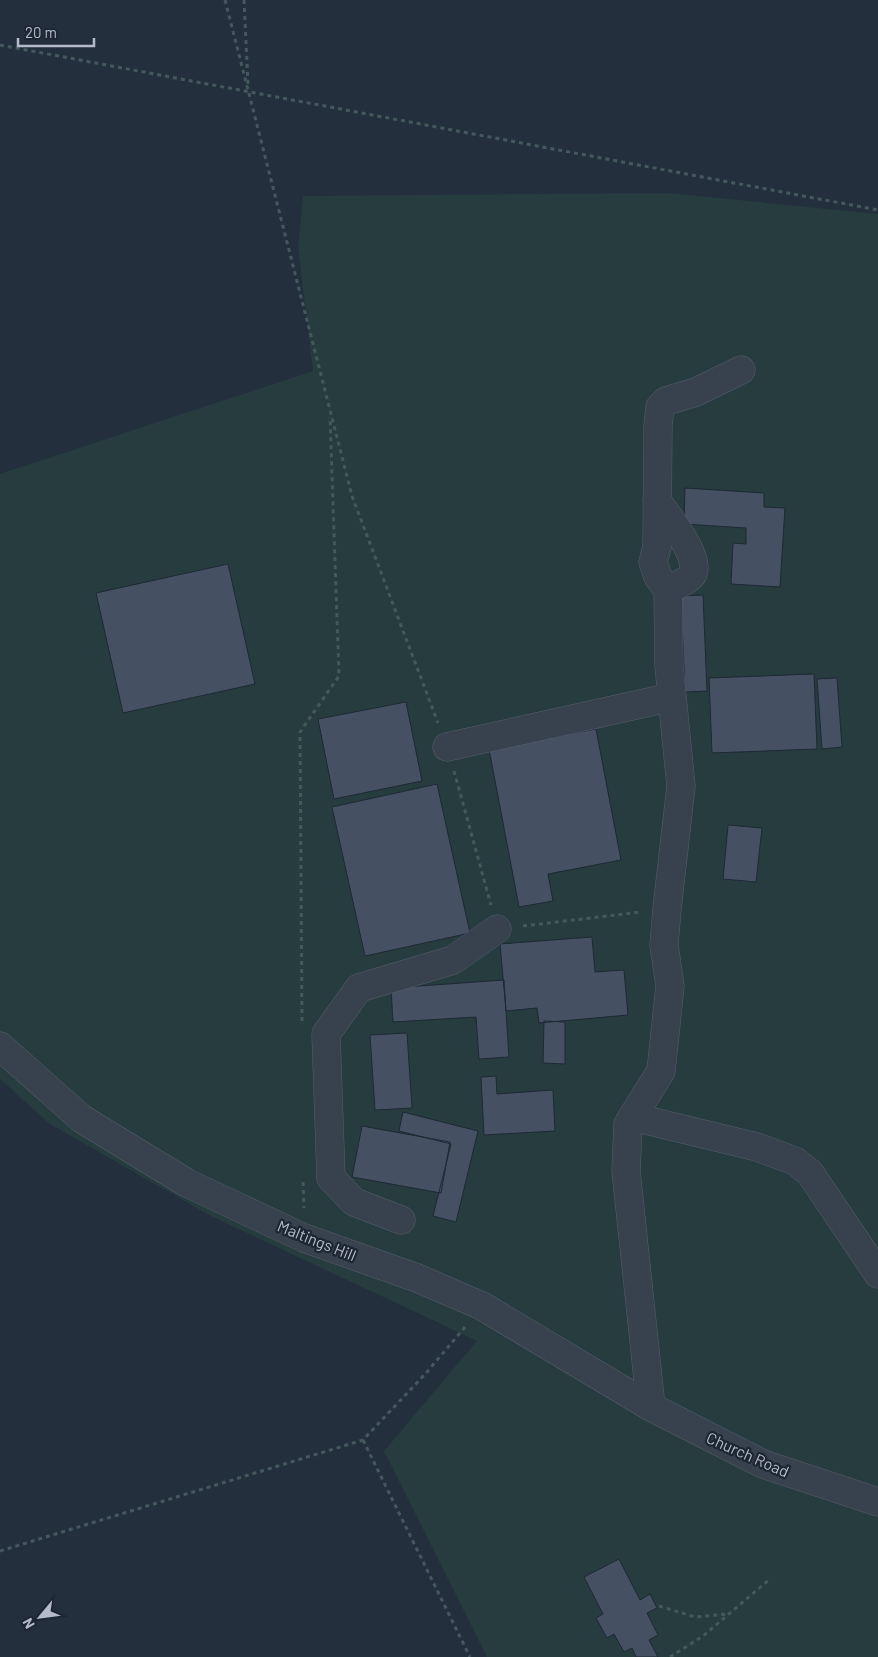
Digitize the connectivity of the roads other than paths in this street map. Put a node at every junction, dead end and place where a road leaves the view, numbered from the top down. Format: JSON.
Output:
{"nodes":[{"id":1,"x":741,"y":370,"type":"dead end"},
{"id":2,"x":657,"y":501,"type":"junction"},
{"id":3,"x":668,"y":590,"type":"junction"},
{"id":4,"x":672,"y":697,"type":"junction"},
{"id":5,"x":447,"y":747,"type":"dead end"},
{"id":6,"x":497,"y":929,"type":"dead end"},
{"id":7,"x":0,"y":1046,"type":"edge"},
{"id":8,"x":632,"y":1117,"type":"junction"},
{"id":9,"x":401,"y":1220,"type":"dead end"},
{"id":10,"x":878,"y":1274,"type":"edge"},
{"id":11,"x":651,"y":1407,"type":"junction"},
{"id":12,"x":878,"y":1502,"type":"edge"}],
"edges":[{"from":1,"to":2,"type":"street"},
{"from":2,"to":3,"type":"street"},
{"from":2,"to":3,"type":"street"},
{"from":3,"to":4,"type":"street"},
{"from":4,"to":5,"type":"street"},
{"from":4,"to":8,"type":"street"},
{"from":6,"to":9,"type":"street"},
{"from":7,"to":11,"type":"street","name":"Maltings Hill"},
{"from":8,"to":10,"type":"street"},
{"from":8,"to":11,"type":"street"},
{"from":11,"to":12,"type":"street","name":"Church Road"}]}
